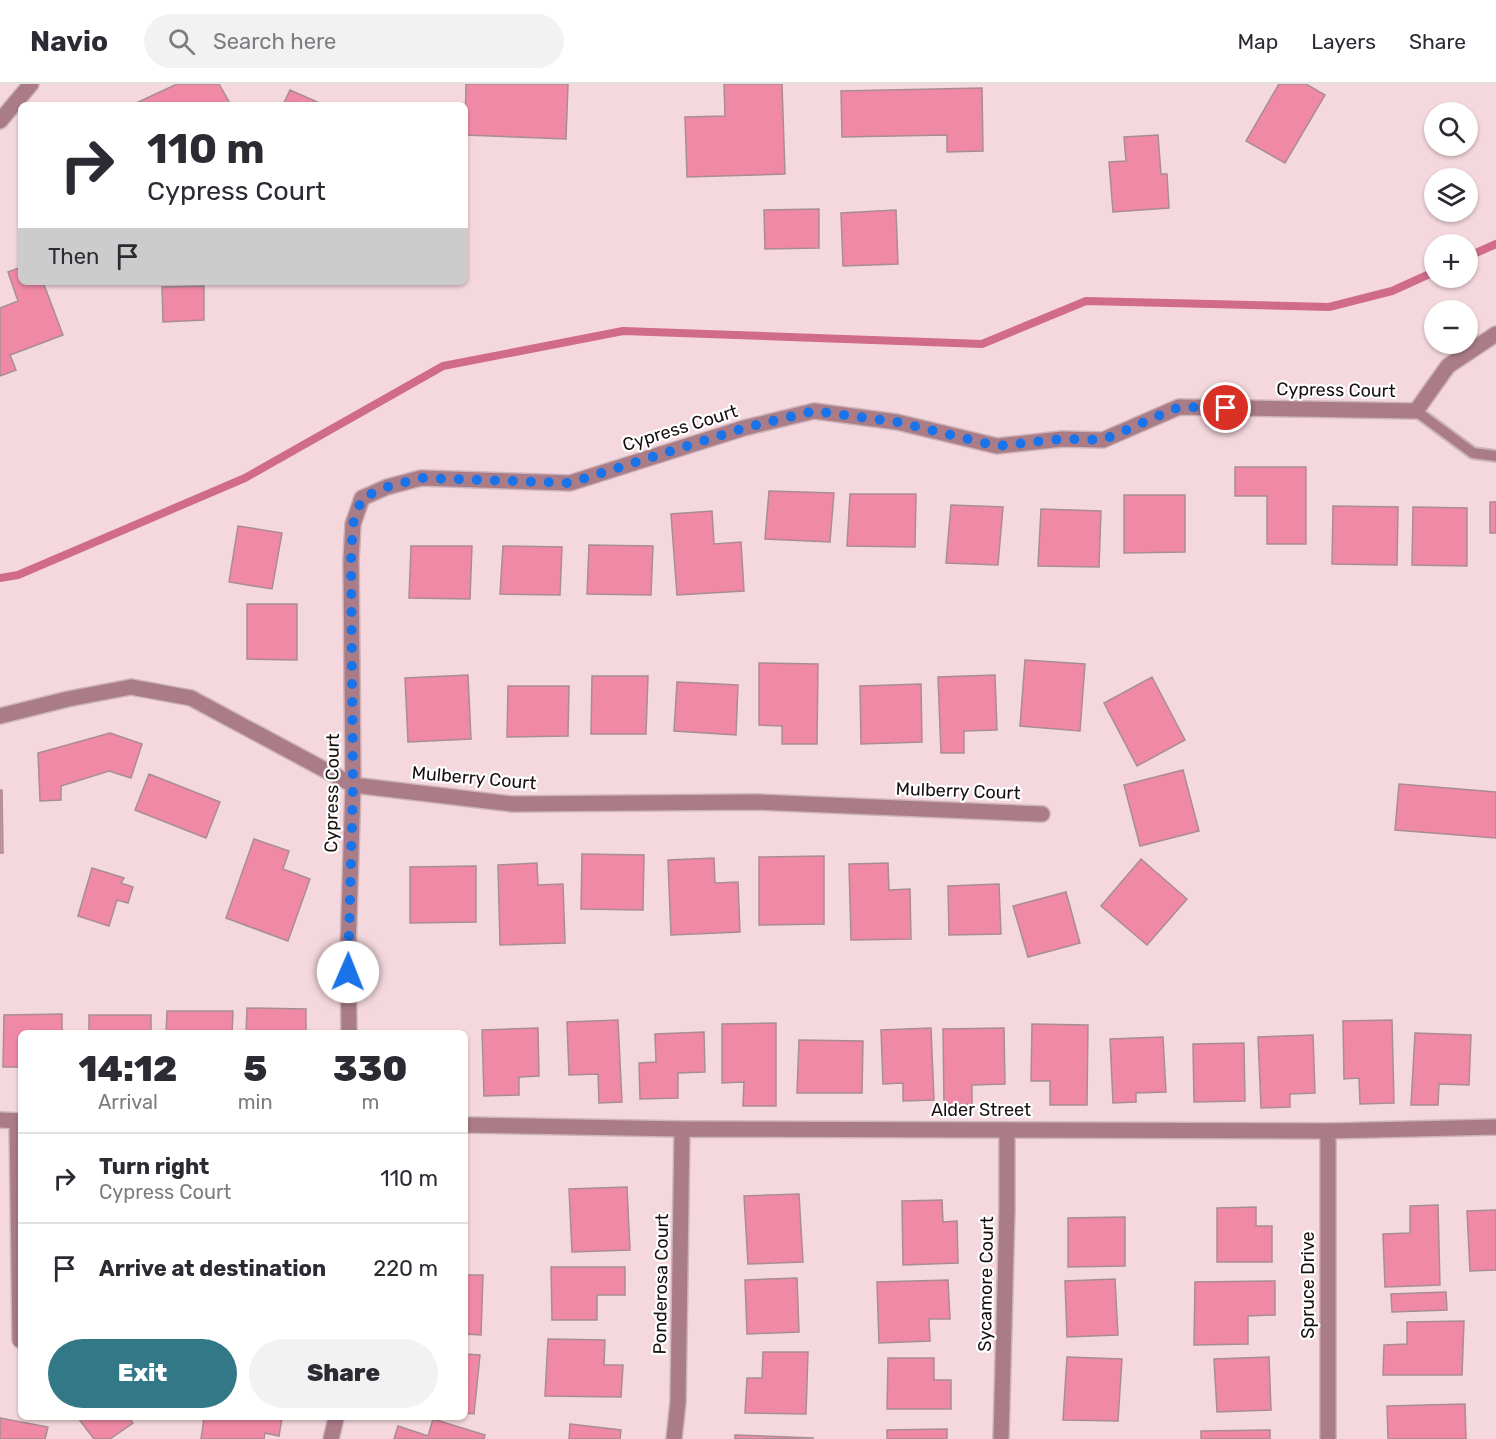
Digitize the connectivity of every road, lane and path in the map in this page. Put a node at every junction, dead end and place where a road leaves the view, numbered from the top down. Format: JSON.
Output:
{"nodes":[{"id":1,"x":31,"y":84,"type":"edge"},
{"id":2,"x":0,"y":122,"type":"edge"},
{"id":3,"x":1496,"y":334,"type":"edge"},
{"id":4,"x":1416,"y":411,"type":"junction"},
{"id":5,"x":1496,"y":456,"type":"edge"},
{"id":6,"x":0,"y":716,"type":"edge"},
{"id":7,"x":353,"y":784,"type":"junction"},
{"id":8,"x":1042,"y":814,"type":"dead end"},
{"id":9,"x":348,"y":1030,"type":"edge"},
{"id":10,"x":0,"y":1120,"type":"edge"},
{"id":11,"x":18,"y":1121,"type":"edge"},
{"id":12,"x":468,"y":1125,"type":"edge"},
{"id":13,"x":1496,"y":1127,"type":"edge"},
{"id":14,"x":682,"y":1129,"type":"junction"},
{"id":15,"x":1007,"y":1130,"type":"junction"},
{"id":16,"x":1328,"y":1131,"type":"junction"},
{"id":17,"x":336,"y":1420,"type":"edge"},
{"id":18,"x":332,"y":1439,"type":"edge"},
{"id":19,"x":674,"y":1439,"type":"edge"},
{"id":20,"x":1001,"y":1439,"type":"edge"},
{"id":21,"x":1328,"y":1439,"type":"edge"}],
"edges":[{"from":1,"to":2,"type":"street"},
{"from":3,"to":4,"type":"street","name":"Cypress Court"},
{"from":4,"to":5,"type":"lane"},
{"from":4,"to":7,"type":"street","name":"Cypress Court"},
{"from":6,"to":7,"type":"street","name":"Mulberry Court"},
{"from":7,"to":8,"type":"street","name":"Mulberry Court"},
{"from":7,"to":9,"type":"street","name":"Cypress Court"},
{"from":10,"to":11,"type":"street"},
{"from":12,"to":14,"type":"street","name":"Alder Street"},
{"from":13,"to":16,"type":"street","name":"Alder Street"},
{"from":14,"to":15,"type":"street","name":"Alder Street"},
{"from":14,"to":19,"type":"street","name":"Ponderosa Court"},
{"from":15,"to":16,"type":"street","name":"Alder Street"},
{"from":15,"to":20,"type":"street","name":"Sycamore Court"},
{"from":16,"to":21,"type":"street","name":"Spruce Drive"},
{"from":17,"to":18,"type":"street"}]}
